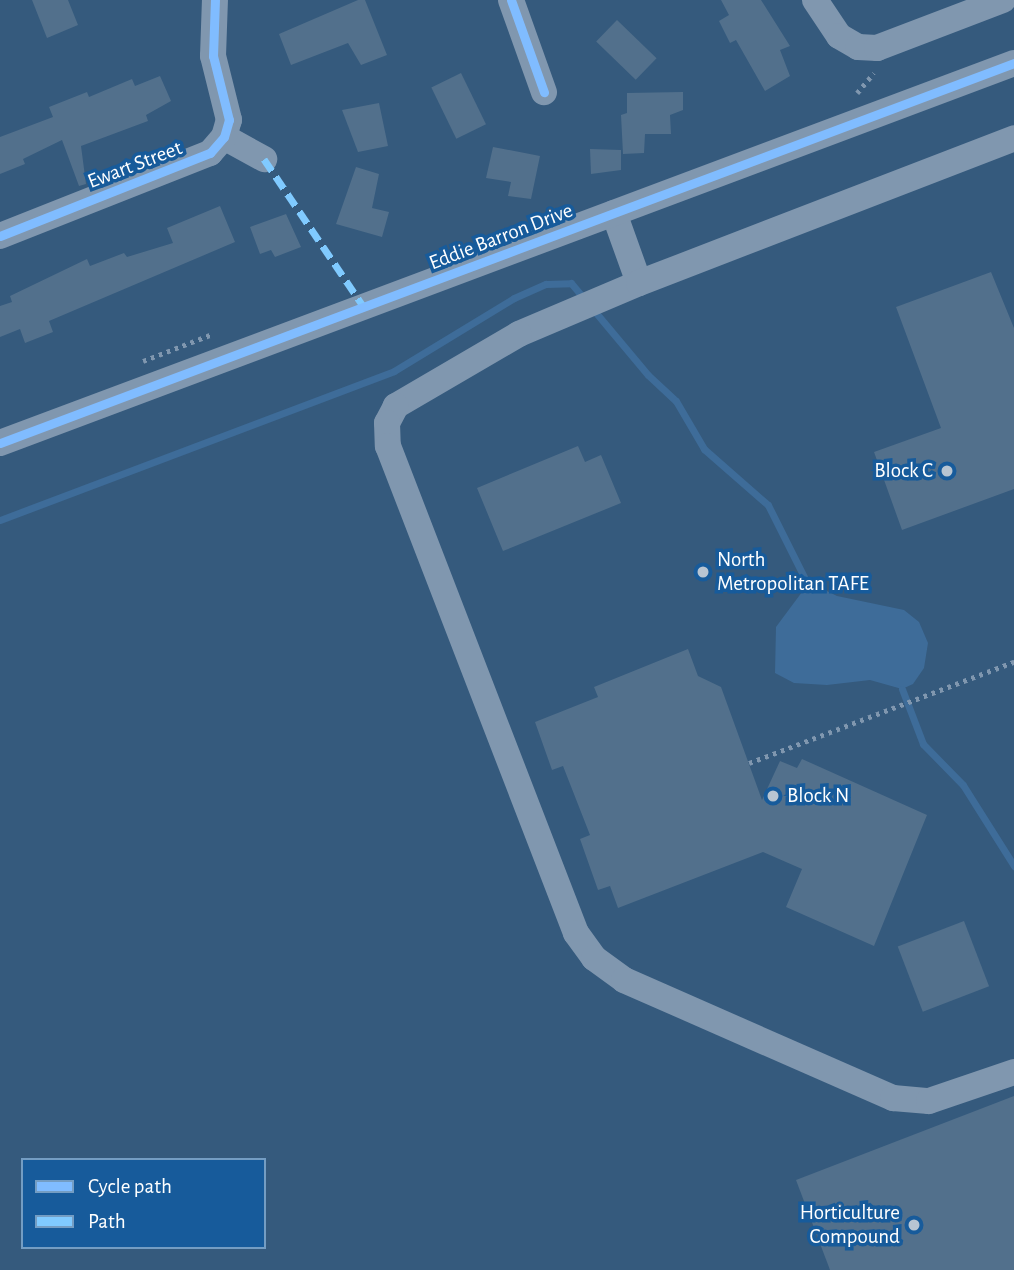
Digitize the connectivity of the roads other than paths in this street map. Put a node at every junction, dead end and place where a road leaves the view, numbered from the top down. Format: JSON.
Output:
{"nodes":[{"id":1,"x":215,"y":0,"type":"edge"},
{"id":2,"x":511,"y":0,"type":"edge"},
{"id":3,"x":815,"y":0,"type":"edge"},
{"id":4,"x":1003,"y":0,"type":"edge"},
{"id":5,"x":1014,"y":63,"type":"edge"},
{"id":6,"x":544,"y":92,"type":"dead end"},
{"id":7,"x":224,"y":137,"type":"junction"},
{"id":8,"x":1014,"y":138,"type":"edge"},
{"id":9,"x":264,"y":159,"type":"dead end"},
{"id":10,"x":614,"y":213,"type":"junction"},
{"id":11,"x":0,"y":236,"type":"edge"},
{"id":12,"x":639,"y":283,"type":"junction"},
{"id":13,"x":0,"y":443,"type":"edge"},
{"id":14,"x":1014,"y":1072,"type":"edge"}],
"edges":[{"from":1,"to":7,"type":"street"},
{"from":2,"to":6,"type":"street"},
{"from":3,"to":4,"type":"street"},
{"from":5,"to":10,"type":"street","name":"Eddie Barron Drive"},
{"from":7,"to":9,"type":"street"},
{"from":7,"to":11,"type":"street","name":"Ewart Street"},
{"from":8,"to":12,"type":"street"},
{"from":10,"to":12,"type":"street"},
{"from":10,"to":13,"type":"street","name":"Eddie Barron Drive"},
{"from":12,"to":14,"type":"street"}]}
